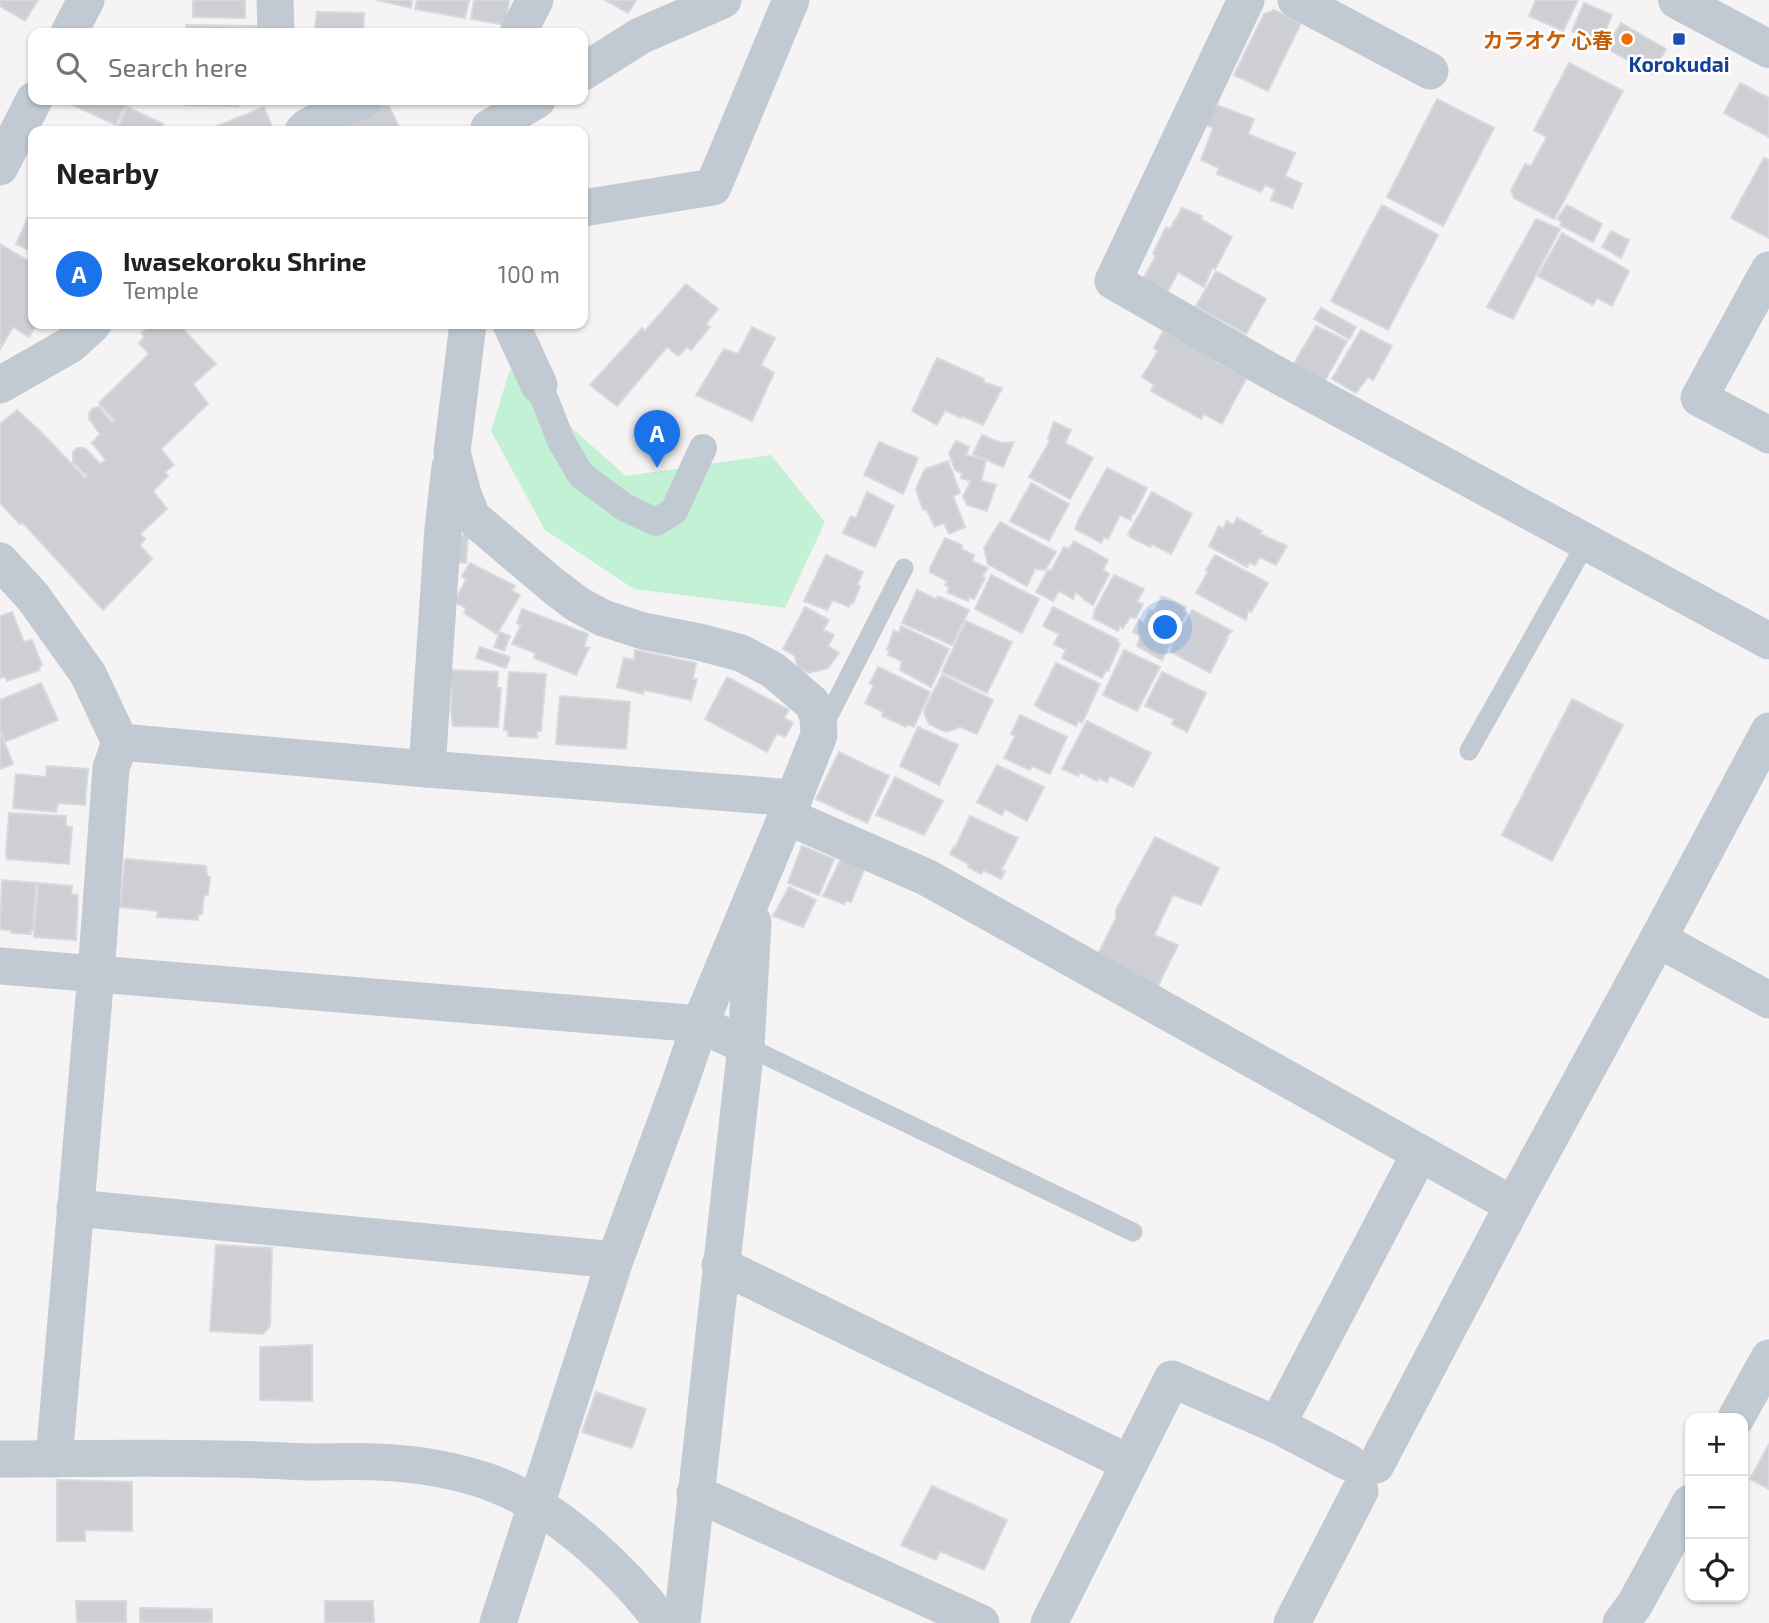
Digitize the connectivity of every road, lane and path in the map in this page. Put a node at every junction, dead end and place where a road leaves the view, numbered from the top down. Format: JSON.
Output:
{"nodes":[{"id":1,"x":86,"y":0,"type":"edge"},
{"id":2,"x":275,"y":0,"type":"edge"},
{"id":3,"x":535,"y":0,"type":"edge"},
{"id":4,"x":723,"y":0,"type":"edge"},
{"id":5,"x":791,"y":0,"type":"edge"},
{"id":6,"x":1246,"y":0,"type":"edge"},
{"id":7,"x":1296,"y":0,"type":"edge"},
{"id":8,"x":1677,"y":0,"type":"edge"},
{"id":9,"x":72,"y":28,"type":"edge"},
{"id":10,"x":276,"y":28,"type":"edge"},
{"id":11,"x":521,"y":28,"type":"edge"},
{"id":12,"x":1769,"y":49,"type":"edge"},
{"id":13,"x":588,"y":69,"type":"edge"},
{"id":14,"x":1430,"y":71,"type":"dead end"},
{"id":15,"x":31,"y":105,"type":"edge"},
{"id":16,"x":351,"y":105,"type":"edge"},
{"id":17,"x":525,"y":105,"type":"edge"},
{"id":18,"x":301,"y":119,"type":"edge"},
{"id":19,"x":488,"y":120,"type":"edge"},
{"id":20,"x":0,"y":167,"type":"edge"},
{"id":21,"x":588,"y":207,"type":"edge"},
{"id":22,"x":1769,"y":270,"type":"edge"},
{"id":23,"x":88,"y":329,"type":"edge"},
{"id":24,"x":467,"y":329,"type":"edge"},
{"id":25,"x":513,"y":329,"type":"edge"},
{"id":26,"x":0,"y":385,"type":"edge"},
{"id":27,"x":539,"y":385,"type":"joint"},
{"id":28,"x":1769,"y":435,"type":"edge"},
{"id":29,"x":703,"y":448,"type":"dead end"},
{"id":30,"x":452,"y":452,"type":"junction"},
{"id":31,"x":1586,"y":542,"type":"junction"},
{"id":32,"x":0,"y":561,"type":"edge"},
{"id":33,"x":904,"y":568,"type":"dead end"},
{"id":34,"x":1769,"y":641,"type":"edge"},
{"id":35,"x":1769,"y":731,"type":"edge"},
{"id":36,"x":819,"y":735,"type":"junction"},
{"id":37,"x":120,"y":742,"type":"junction"},
{"id":38,"x":1469,"y":751,"type":"dead end"},
{"id":39,"x":426,"y":769,"type":"junction"},
{"id":40,"x":790,"y":807,"type":"junction"},
{"id":41,"x":754,"y":893,"type":"junction"},
{"id":42,"x":1658,"y":939,"type":"junction"},
{"id":43,"x":0,"y":966,"type":"edge"},
{"id":44,"x":96,"y":974,"type":"junction"},
{"id":45,"x":1769,"y":1000,"type":"edge"},
{"id":46,"x":700,"y":1024,"type":"junction"},
{"id":47,"x":746,"y":1046,"type":"junction"},
{"id":48,"x":1420,"y":1153,"type":"junction"},
{"id":49,"x":1513,"y":1205,"type":"junction"},
{"id":50,"x":75,"y":1208,"type":"junction"},
{"id":51,"x":1133,"y":1233,"type":"dead end"},
{"id":52,"x":615,"y":1260,"type":"junction"},
{"id":53,"x":720,"y":1265,"type":"junction"},
{"id":54,"x":1769,"y":1358,"type":"edge"},
{"id":55,"x":1739,"y":1413,"type":"edge"},
{"id":56,"x":1277,"y":1425,"type":"junction"},
{"id":57,"x":0,"y":1459,"type":"edge"},
{"id":58,"x":54,"y":1459,"type":"junction"},
{"id":59,"x":1129,"y":1463,"type":"junction"},
{"id":60,"x":1361,"y":1473,"type":"junction"},
{"id":61,"x":695,"y":1493,"type":"junction"},
{"id":62,"x":536,"y":1504,"type":"junction"},
{"id":63,"x":1685,"y":1512,"type":"edge"},
{"id":64,"x":498,"y":1623,"type":"edge"},
{"id":65,"x":663,"y":1623,"type":"edge"},
{"id":66,"x":682,"y":1623,"type":"edge"},
{"id":67,"x":981,"y":1623,"type":"edge"},
{"id":68,"x":1049,"y":1623,"type":"edge"},
{"id":69,"x":1292,"y":1623,"type":"edge"},
{"id":70,"x":1620,"y":1623,"type":"edge"}],
"edges":[{"from":1,"to":9,"type":"street"},
{"from":2,"to":10,"type":"street"},
{"from":3,"to":11,"type":"street"},
{"from":4,"to":13,"type":"street"},
{"from":5,"to":21,"type":"street"},
{"from":6,"to":31,"type":"street"},
{"from":7,"to":14,"type":"street"},
{"from":8,"to":12,"type":"street"},
{"from":15,"to":20,"type":"street"},
{"from":16,"to":18,"type":"street"},
{"from":17,"to":19,"type":"street"},
{"from":22,"to":28,"type":"street"},
{"from":23,"to":26,"type":"street"},
{"from":24,"to":30,"type":"street"},
{"from":25,"to":27,"type":"street"},
{"from":27,"to":29,"type":"street"},
{"from":30,"to":36,"type":"street"},
{"from":30,"to":39,"type":"street"},
{"from":31,"to":34,"type":"street"},
{"from":31,"to":38,"type":"lane"},
{"from":32,"to":37,"type":"street"},
{"from":33,"to":36,"type":"lane"},
{"from":35,"to":42,"type":"street"},
{"from":36,"to":40,"type":"street"},
{"from":37,"to":39,"type":"street"},
{"from":37,"to":44,"type":"street"},
{"from":39,"to":40,"type":"street"},
{"from":40,"to":41,"type":"street"},
{"from":40,"to":48,"type":"street"},
{"from":41,"to":46,"type":"street"},
{"from":41,"to":47,"type":"street"},
{"from":42,"to":45,"type":"street"},
{"from":42,"to":49,"type":"street"},
{"from":43,"to":44,"type":"street"},
{"from":44,"to":46,"type":"street"},
{"from":44,"to":50,"type":"street"},
{"from":46,"to":47,"type":"street"},
{"from":46,"to":52,"type":"street"},
{"from":47,"to":51,"type":"lane"},
{"from":47,"to":53,"type":"street"},
{"from":48,"to":49,"type":"street"},
{"from":48,"to":56,"type":"street"},
{"from":49,"to":60,"type":"street"},
{"from":50,"to":52,"type":"street"},
{"from":50,"to":58,"type":"street"},
{"from":52,"to":62,"type":"street"},
{"from":53,"to":59,"type":"street"},
{"from":53,"to":61,"type":"street"},
{"from":54,"to":55,"type":"street"},
{"from":56,"to":59,"type":"street"},
{"from":56,"to":60,"type":"street"},
{"from":57,"to":58,"type":"street"},
{"from":58,"to":62,"type":"street"},
{"from":59,"to":68,"type":"street"},
{"from":60,"to":69,"type":"street"},
{"from":61,"to":66,"type":"street"},
{"from":61,"to":67,"type":"street"},
{"from":62,"to":64,"type":"street"},
{"from":62,"to":65,"type":"street"},
{"from":63,"to":70,"type":"street"}]}
